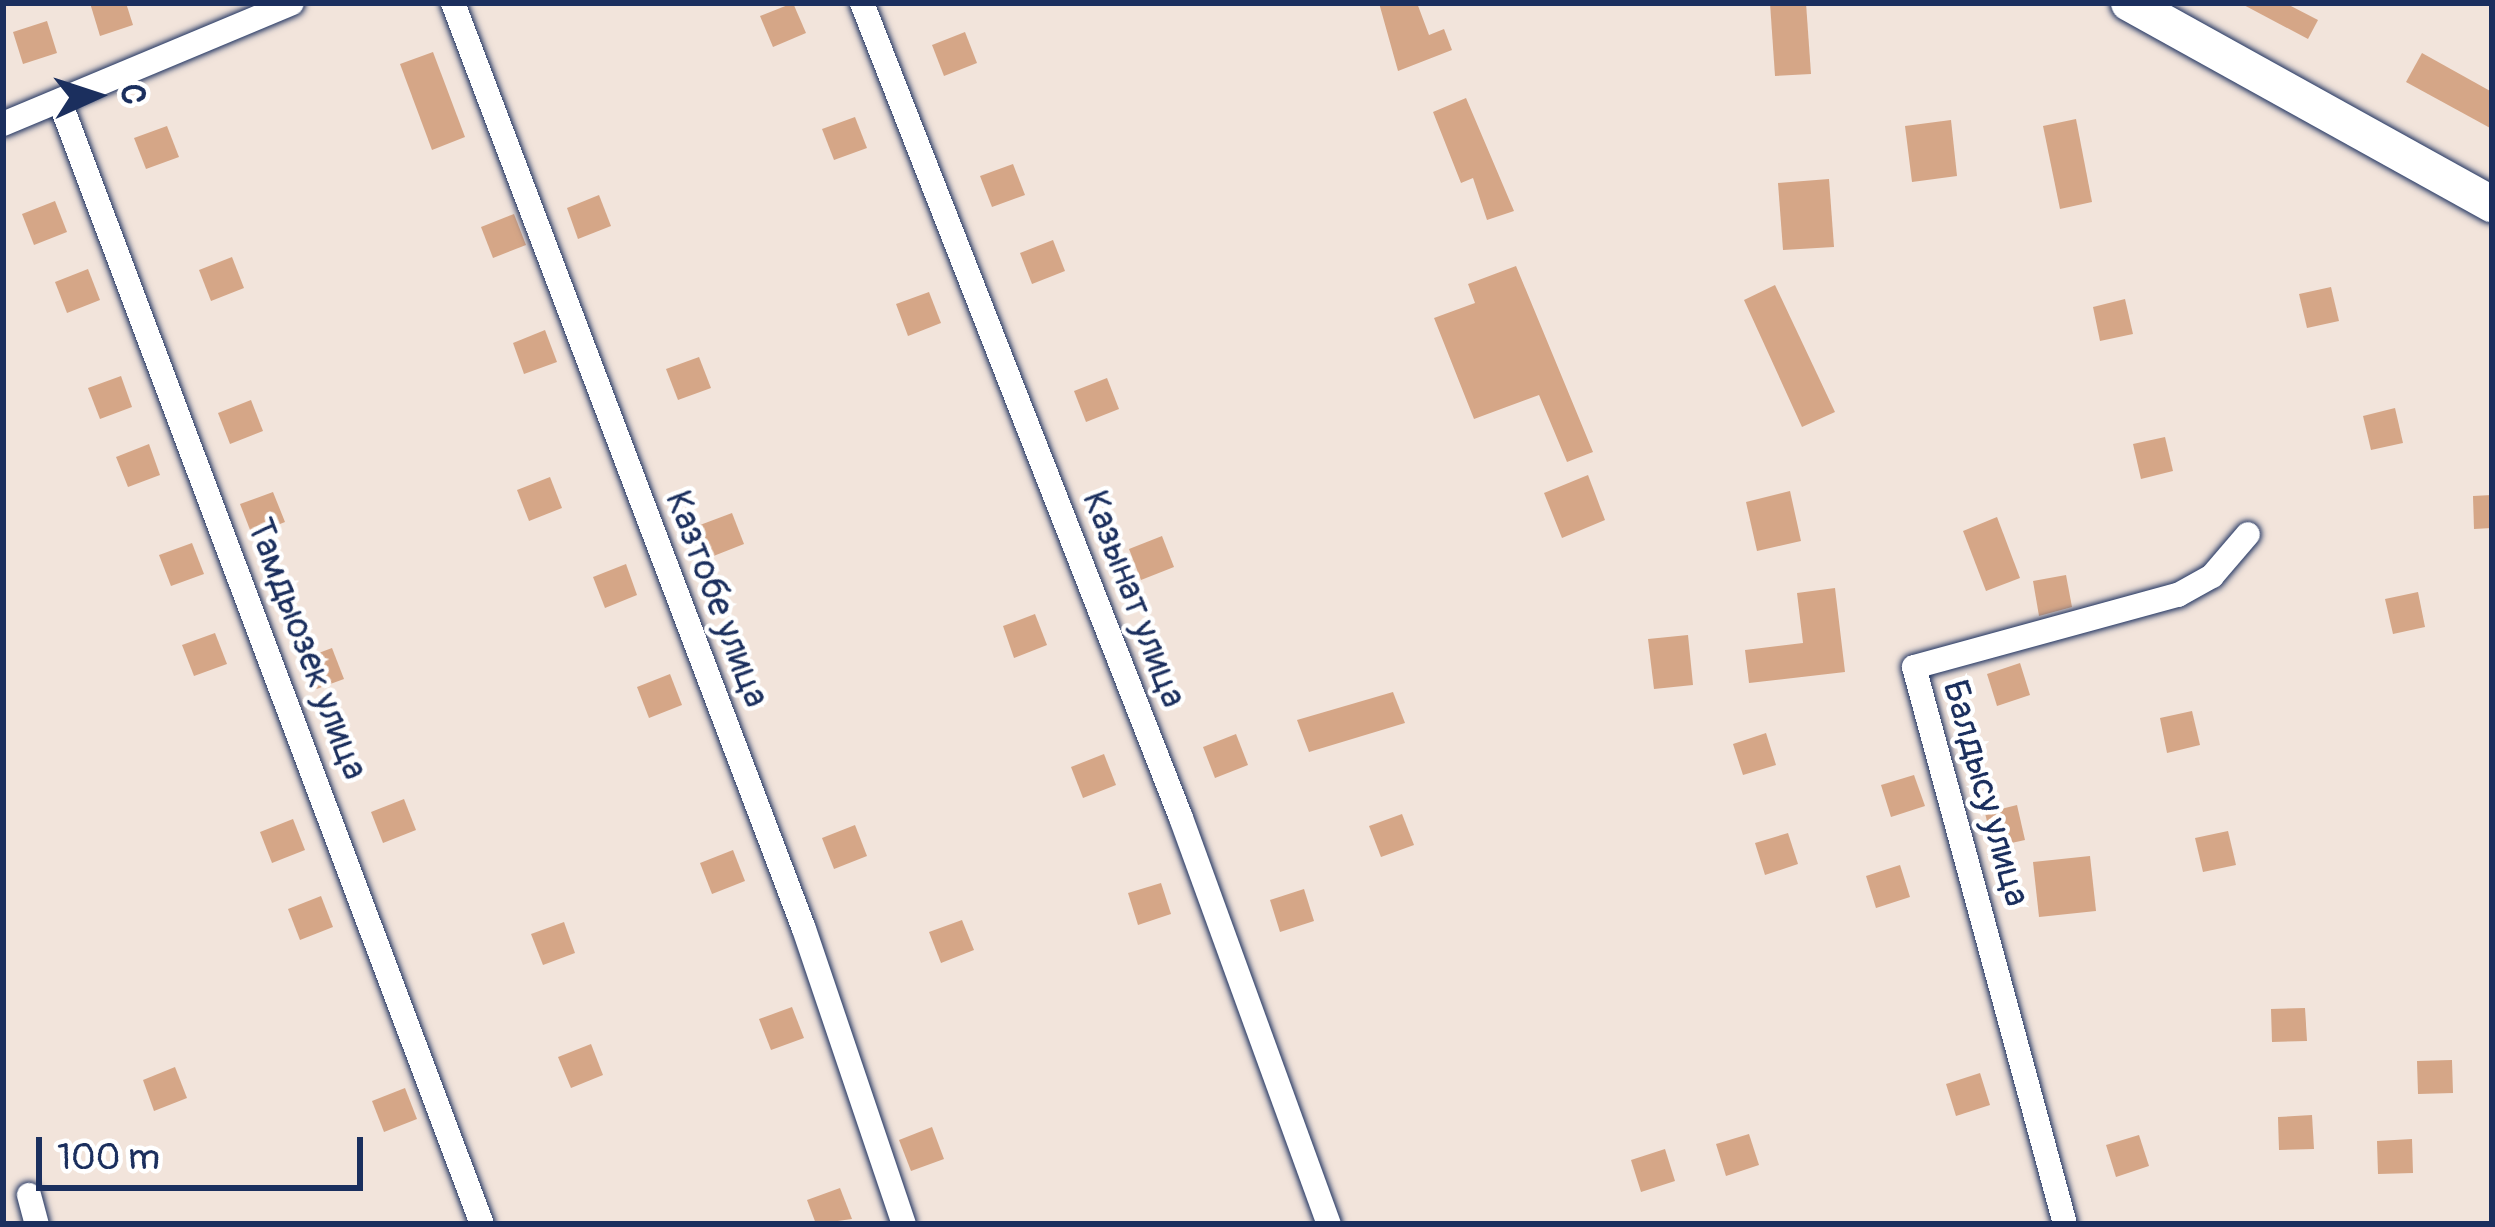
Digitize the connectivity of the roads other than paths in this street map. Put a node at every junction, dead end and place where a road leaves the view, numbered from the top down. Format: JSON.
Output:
{"nodes":[{"id":1,"x":292,"y":3,"type":"edge"},
{"id":2,"x":453,"y":3,"type":"edge"},
{"id":3,"x":862,"y":3,"type":"edge"},
{"id":4,"x":2128,"y":3,"type":"edge"},
{"id":5,"x":60,"y":102,"type":"junction"},
{"id":6,"x":3,"y":124,"type":"edge"},
{"id":7,"x":2492,"y":204,"type":"edge"},
{"id":8,"x":2248,"y":535,"type":"dead end"},
{"id":9,"x":29,"y":1195,"type":"dead end"},
{"id":10,"x":37,"y":1224,"type":"edge"},
{"id":11,"x":482,"y":1224,"type":"edge"},
{"id":12,"x":904,"y":1224,"type":"edge"},
{"id":13,"x":1329,"y":1224,"type":"edge"},
{"id":14,"x":2066,"y":1224,"type":"edge"}],
"edges":[{"from":1,"to":5,"type":"street"},
{"from":2,"to":12,"type":"street","name":"Казтобе улица"},
{"from":3,"to":13,"type":"street","name":"Казынат улица"},
{"from":4,"to":7,"type":"main road"},
{"from":5,"to":6,"type":"street"},
{"from":5,"to":11,"type":"street","name":"Тамдыозек улица"},
{"from":8,"to":14,"type":"street","name":"Балдысу улица"},
{"from":9,"to":10,"type":"street"}]}
